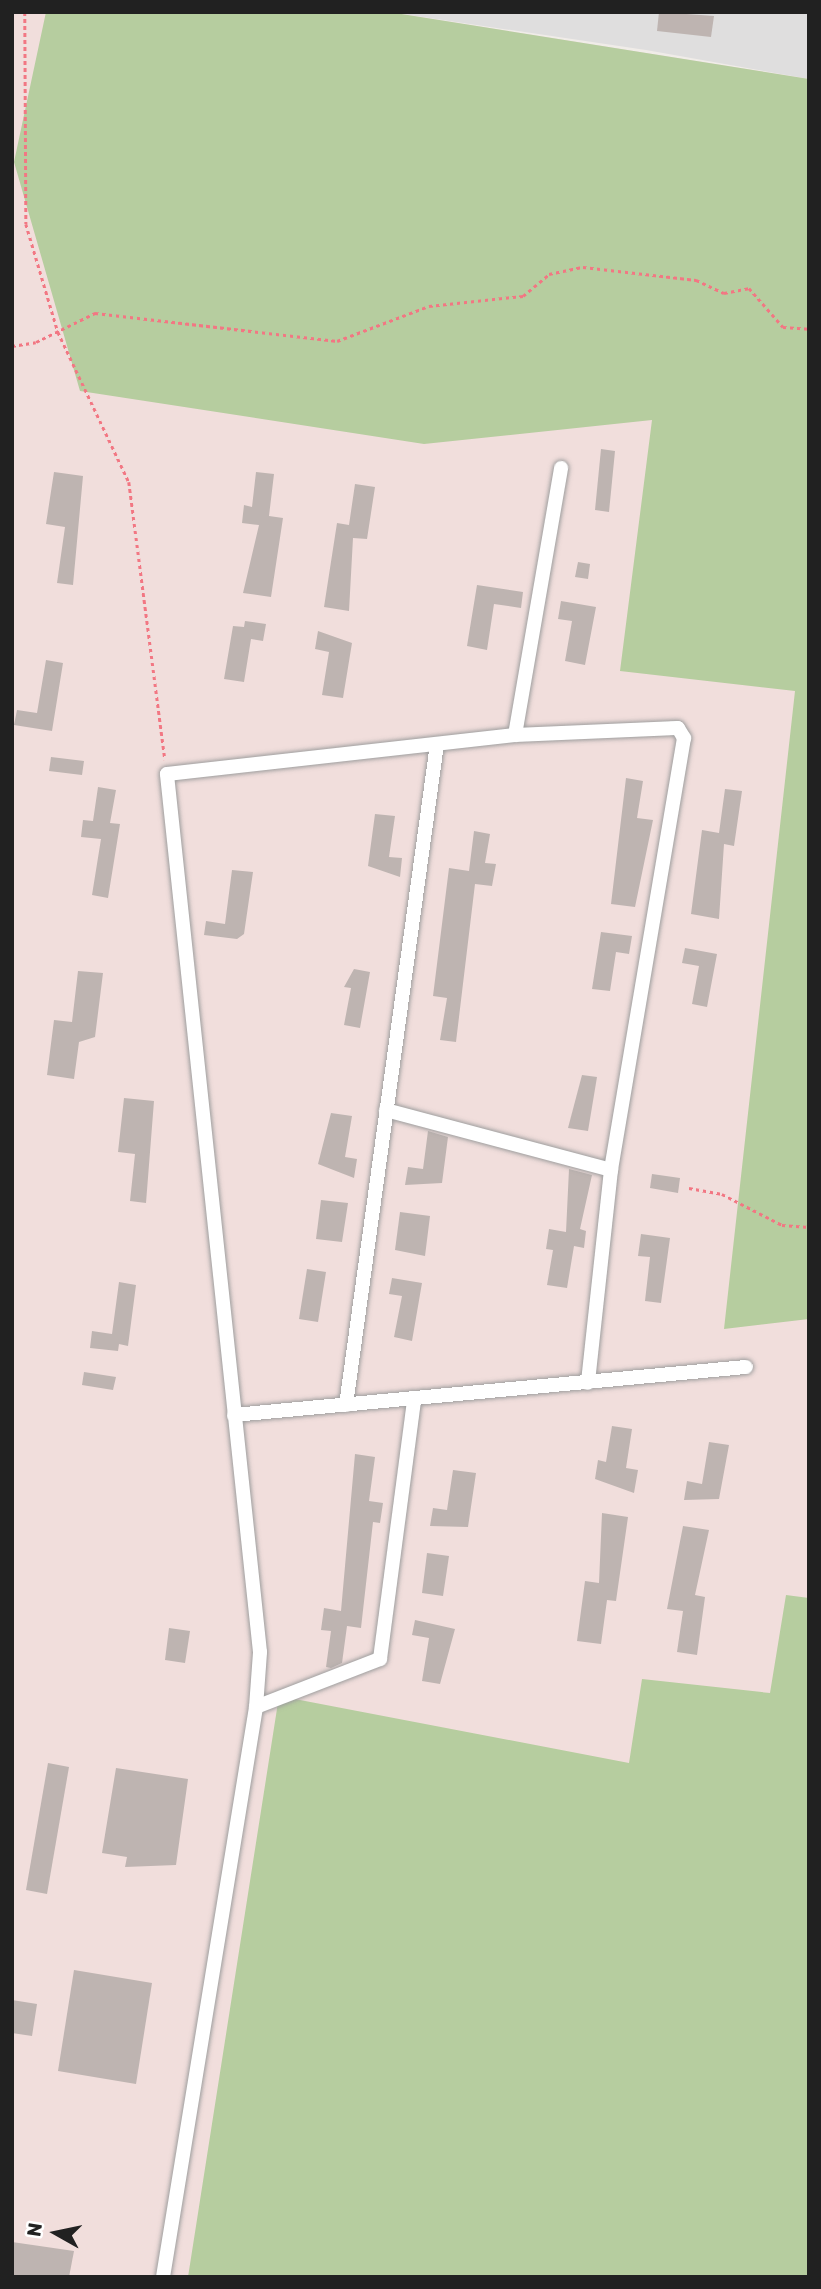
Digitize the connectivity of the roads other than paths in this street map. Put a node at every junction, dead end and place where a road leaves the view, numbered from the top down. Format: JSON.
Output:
{"nodes":[{"id":1,"x":561,"y":468,"type":"dead end"},
{"id":2,"x":515,"y":735,"type":"junction"},
{"id":3,"x":437,"y":744,"type":"junction"},
{"id":4,"x":386,"y":1110,"type":"junction"},
{"id":5,"x":611,"y":1170,"type":"junction"},
{"id":6,"x":746,"y":1367,"type":"dead end"},
{"id":7,"x":589,"y":1383,"type":"junction"},
{"id":8,"x":414,"y":1399,"type":"junction"},
{"id":9,"x":346,"y":1405,"type":"junction"},
{"id":10,"x":234,"y":1415,"type":"junction"},
{"id":11,"x":256,"y":1707,"type":"junction"},
{"id":12,"x":163,"y":2277,"type":"edge"}],
"edges":[{"from":1,"to":2,"type":"street"},
{"from":2,"to":3,"type":"street"},
{"from":2,"to":5,"type":"street"},
{"from":3,"to":4,"type":"street"},
{"from":3,"to":10,"type":"street"},
{"from":4,"to":5,"type":"street"},
{"from":4,"to":9,"type":"street"},
{"from":5,"to":7,"type":"street"},
{"from":6,"to":7,"type":"street"},
{"from":7,"to":8,"type":"street"},
{"from":8,"to":9,"type":"street"},
{"from":8,"to":11,"type":"street"},
{"from":9,"to":10,"type":"street"},
{"from":10,"to":11,"type":"street"},
{"from":11,"to":12,"type":"street"}]}
